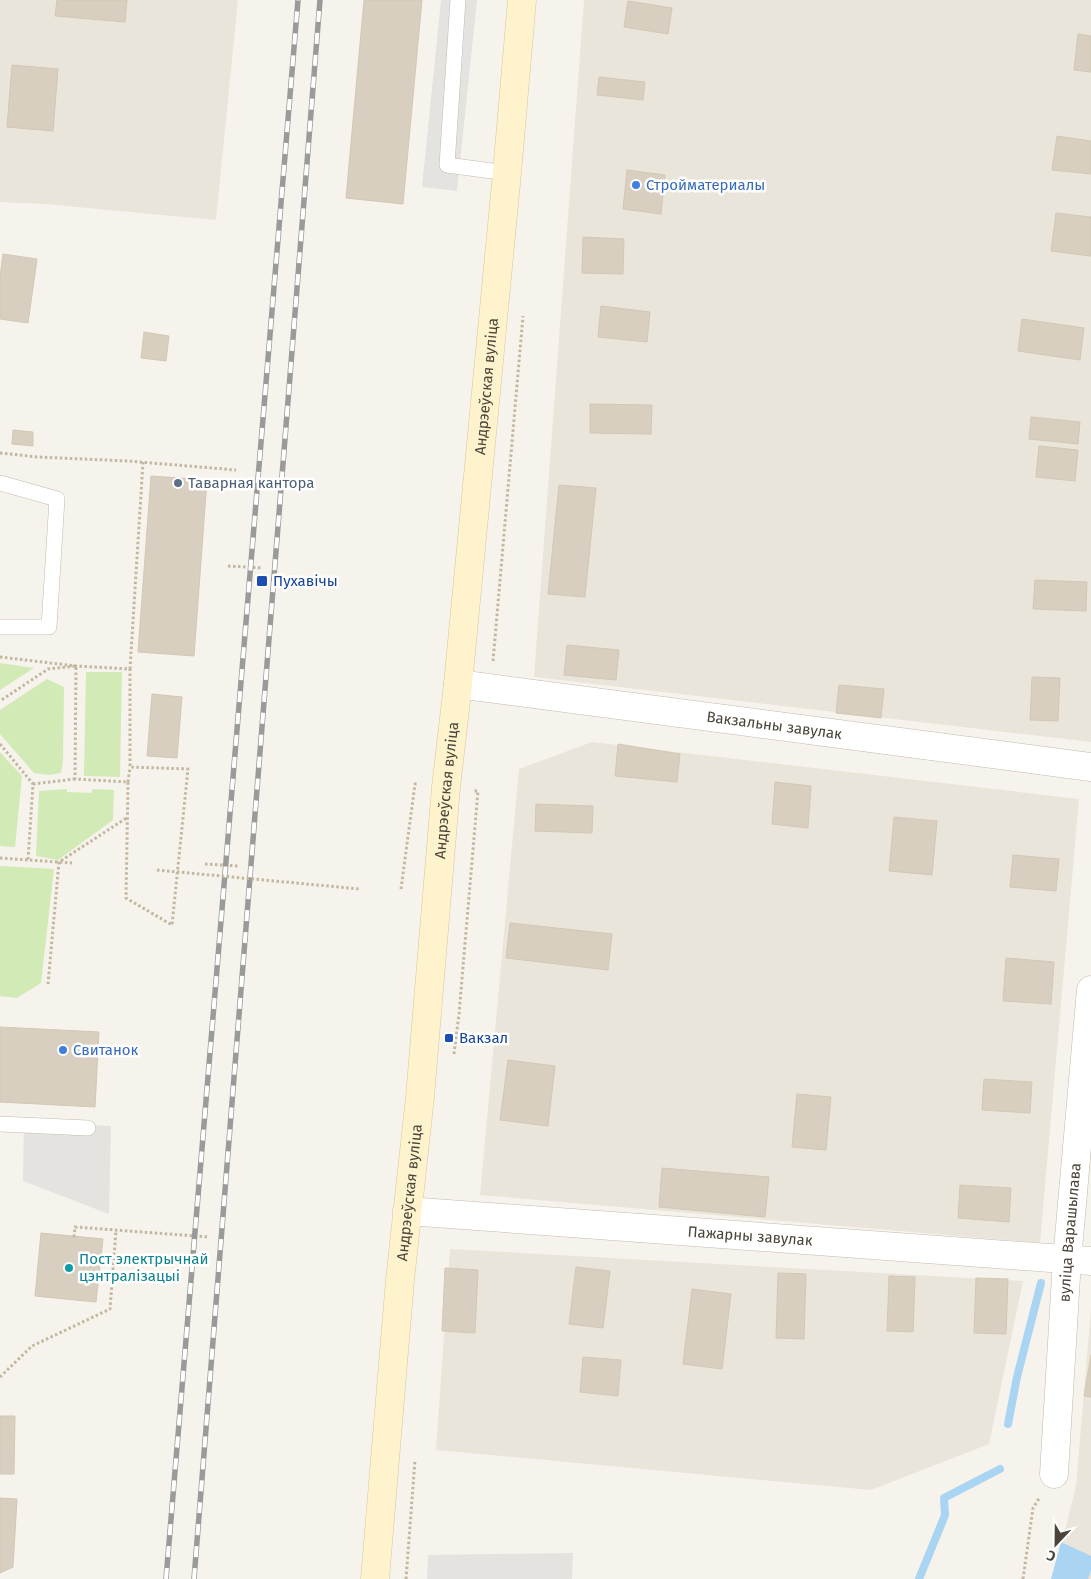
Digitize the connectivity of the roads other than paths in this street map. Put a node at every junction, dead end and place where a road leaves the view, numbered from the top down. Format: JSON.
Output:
{"nodes":[{"id":1,"x":458,"y":0,"type":"edge"},
{"id":2,"x":522,"y":0,"type":"edge"},
{"id":3,"x":507,"y":173,"type":"junction"},
{"id":4,"x":0,"y":483,"type":"edge"},
{"id":5,"x":0,"y":627,"type":"edge"},
{"id":6,"x":458,"y":684,"type":"junction"},
{"id":7,"x":1091,"y":766,"type":"edge"},
{"id":8,"x":1091,"y":990,"type":"edge"},
{"id":9,"x":0,"y":1124,"type":"edge"},
{"id":10,"x":88,"y":1128,"type":"dead end"},
{"id":11,"x":408,"y":1211,"type":"junction"},
{"id":12,"x":1079,"y":1261,"type":"edge"},
{"id":13,"x":1054,"y":1474,"type":"road end"},
{"id":14,"x":375,"y":1579,"type":"edge"}],
"edges":[{"from":1,"to":3,"type":"lane"},
{"from":2,"to":3,"type":"main road","name":"Андрэеўская вуліца"},
{"from":3,"to":6,"type":"main road","name":"Андрэеўская вуліца"},
{"from":4,"to":5,"type":"lane"},
{"from":6,"to":7,"type":"street","name":"Вакзальны завулак"},
{"from":6,"to":11,"type":"main road","name":"Андрэеўская вуліца"},
{"from":8,"to":12,"type":"street","name":"вуліца Варашылава"},
{"from":9,"to":10,"type":"lane"},
{"from":11,"to":12,"type":"street","name":"Пажарны завулак"},
{"from":11,"to":14,"type":"main road","name":"Андрэеўская вуліца"},
{"from":12,"to":13,"type":"street","name":"вуліца Варашылава"}]}
